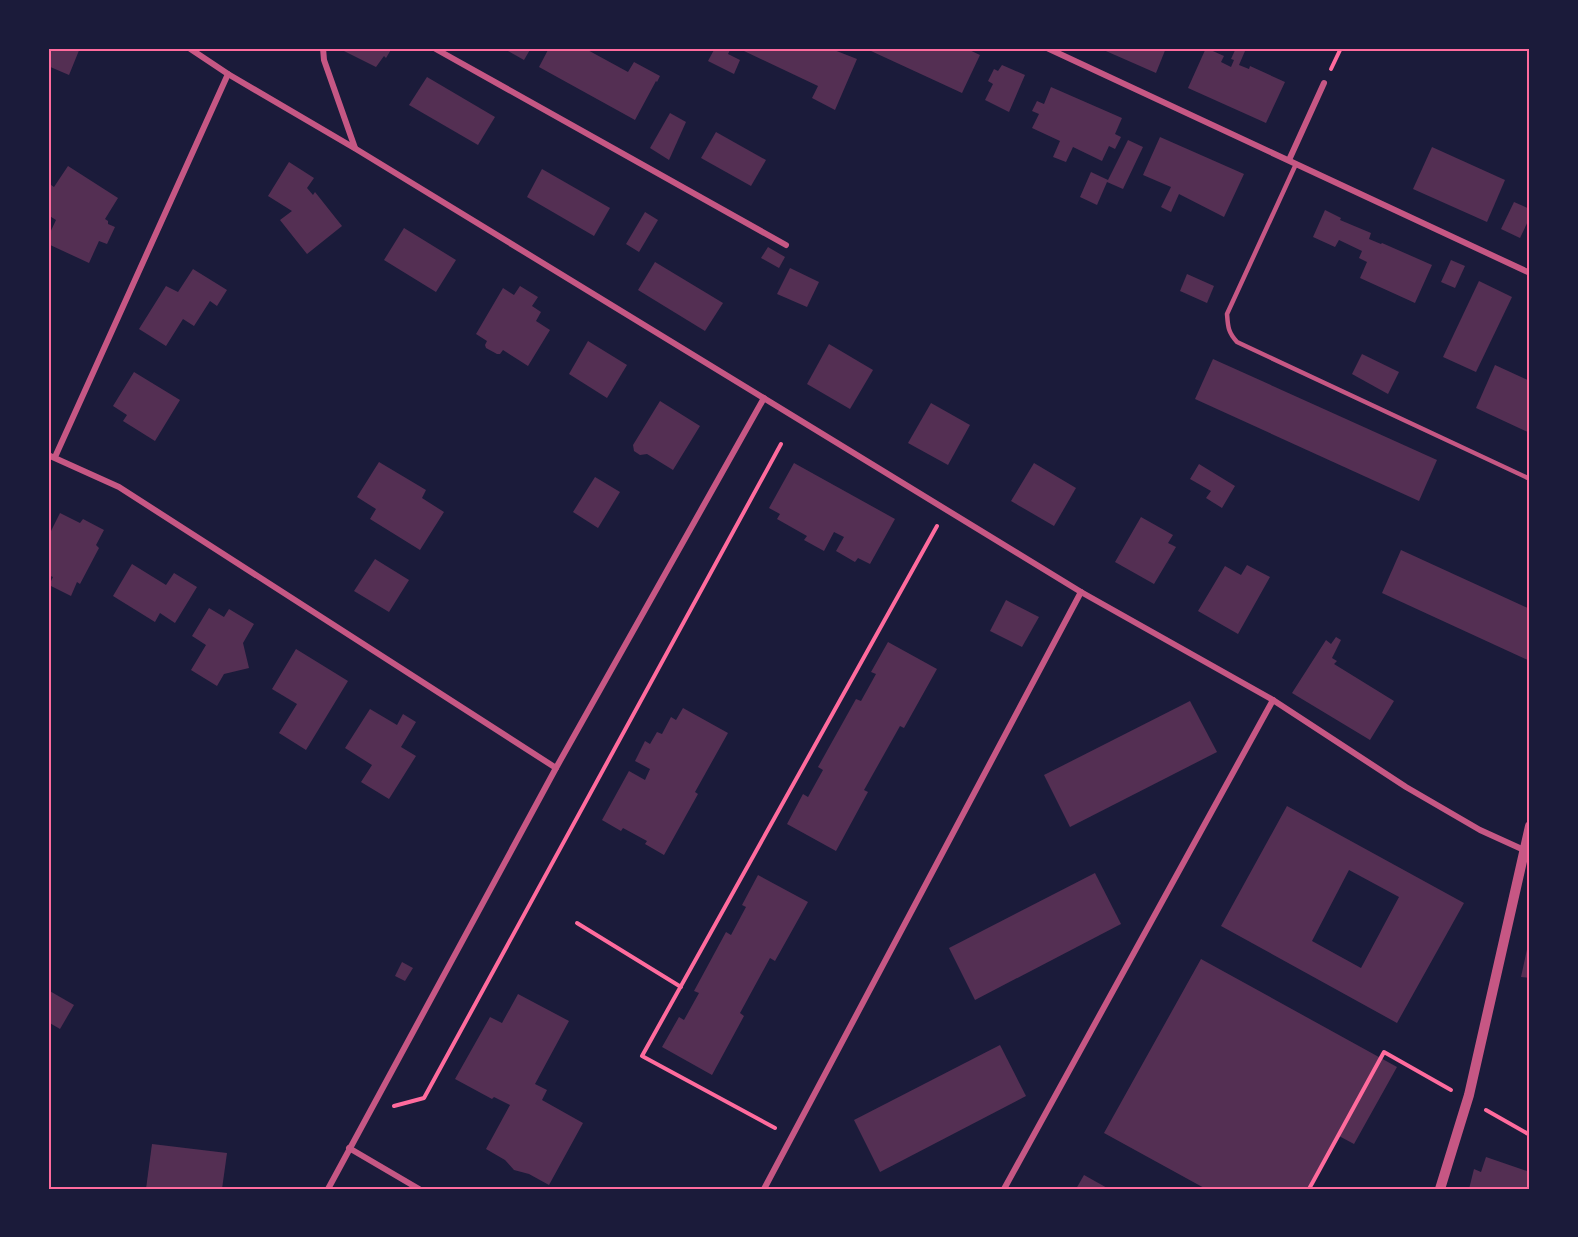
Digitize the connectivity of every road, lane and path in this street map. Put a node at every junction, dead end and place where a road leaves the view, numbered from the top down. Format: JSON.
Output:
{"nodes":[{"id":1,"x":189,"y":48,"type":"edge"},
{"id":2,"x":322,"y":48,"type":"edge"},
{"id":3,"x":434,"y":48,"type":"edge"},
{"id":4,"x":1047,"y":48,"type":"edge"},
{"id":5,"x":228,"y":74,"type":"junction"},
{"id":6,"x":1324,"y":83,"type":"dead end"},
{"id":7,"x":356,"y":149,"type":"junction"},
{"id":8,"x":1289,"y":160,"type":"junction"},
{"id":9,"x":1296,"y":164,"type":"junction"},
{"id":10,"x":786,"y":245,"type":"dead end"},
{"id":11,"x":1530,"y":273,"type":"edge"},
{"id":12,"x":764,"y":398,"type":"junction"},
{"id":13,"x":781,"y":444,"type":"dead end"},
{"id":14,"x":51,"y":456,"type":"edge"},
{"id":15,"x":1530,"y":479,"type":"edge"},
{"id":16,"x":946,"y":509,"type":"junction"},
{"id":17,"x":1081,"y":592,"type":"junction"},
{"id":18,"x":1273,"y":700,"type":"junction"},
{"id":19,"x":556,"y":768,"type":"junction"},
{"id":20,"x":1530,"y":826,"type":"edge"},
{"id":21,"x":1524,"y":850,"type":"junction"},
{"id":22,"x":577,"y":923,"type":"dead end"},
{"id":23,"x":681,"y":987,"type":"junction"},
{"id":24,"x":1384,"y":1052,"type":"dead end"},
{"id":25,"x":368,"y":1113,"type":"junction"},
{"id":26,"x":792,"y":1137,"type":"junction"},
{"id":27,"x":349,"y":1148,"type":"junction"},
{"id":28,"x":327,"y":1189,"type":"edge"},
{"id":29,"x":419,"y":1189,"type":"edge"},
{"id":30,"x":764,"y":1189,"type":"edge"},
{"id":31,"x":1004,"y":1189,"type":"edge"},
{"id":32,"x":1309,"y":1189,"type":"edge"},
{"id":33,"x":1440,"y":1189,"type":"edge"}],
"edges":[{"from":1,"to":5,"type":"street"},
{"from":2,"to":7,"type":"street"},
{"from":3,"to":10,"type":"street"},
{"from":4,"to":8,"type":"street"},
{"from":5,"to":7,"type":"street"},
{"from":5,"to":14,"type":"street"},
{"from":6,"to":8,"type":"street"},
{"from":7,"to":12,"type":"street"},
{"from":8,"to":9,"type":"street"},
{"from":9,"to":11,"type":"street"},
{"from":9,"to":15,"type":"lane"},
{"from":12,"to":16,"type":"street"},
{"from":12,"to":19,"type":"street"},
{"from":13,"to":25,"type":"path"},
{"from":14,"to":19,"type":"street"},
{"from":16,"to":17,"type":"street"},
{"from":16,"to":23,"type":"path"},
{"from":17,"to":18,"type":"street"},
{"from":17,"to":26,"type":"street"},
{"from":18,"to":21,"type":"street"},
{"from":18,"to":31,"type":"street"},
{"from":19,"to":25,"type":"street"},
{"from":20,"to":21,"type":"street"},
{"from":21,"to":33,"type":"street"},
{"from":22,"to":23,"type":"path"},
{"from":23,"to":26,"type":"path"},
{"from":24,"to":32,"type":"path"},
{"from":25,"to":27,"type":"street"},
{"from":26,"to":30,"type":"street"},
{"from":27,"to":28,"type":"street"},
{"from":27,"to":29,"type":"street"}]}
